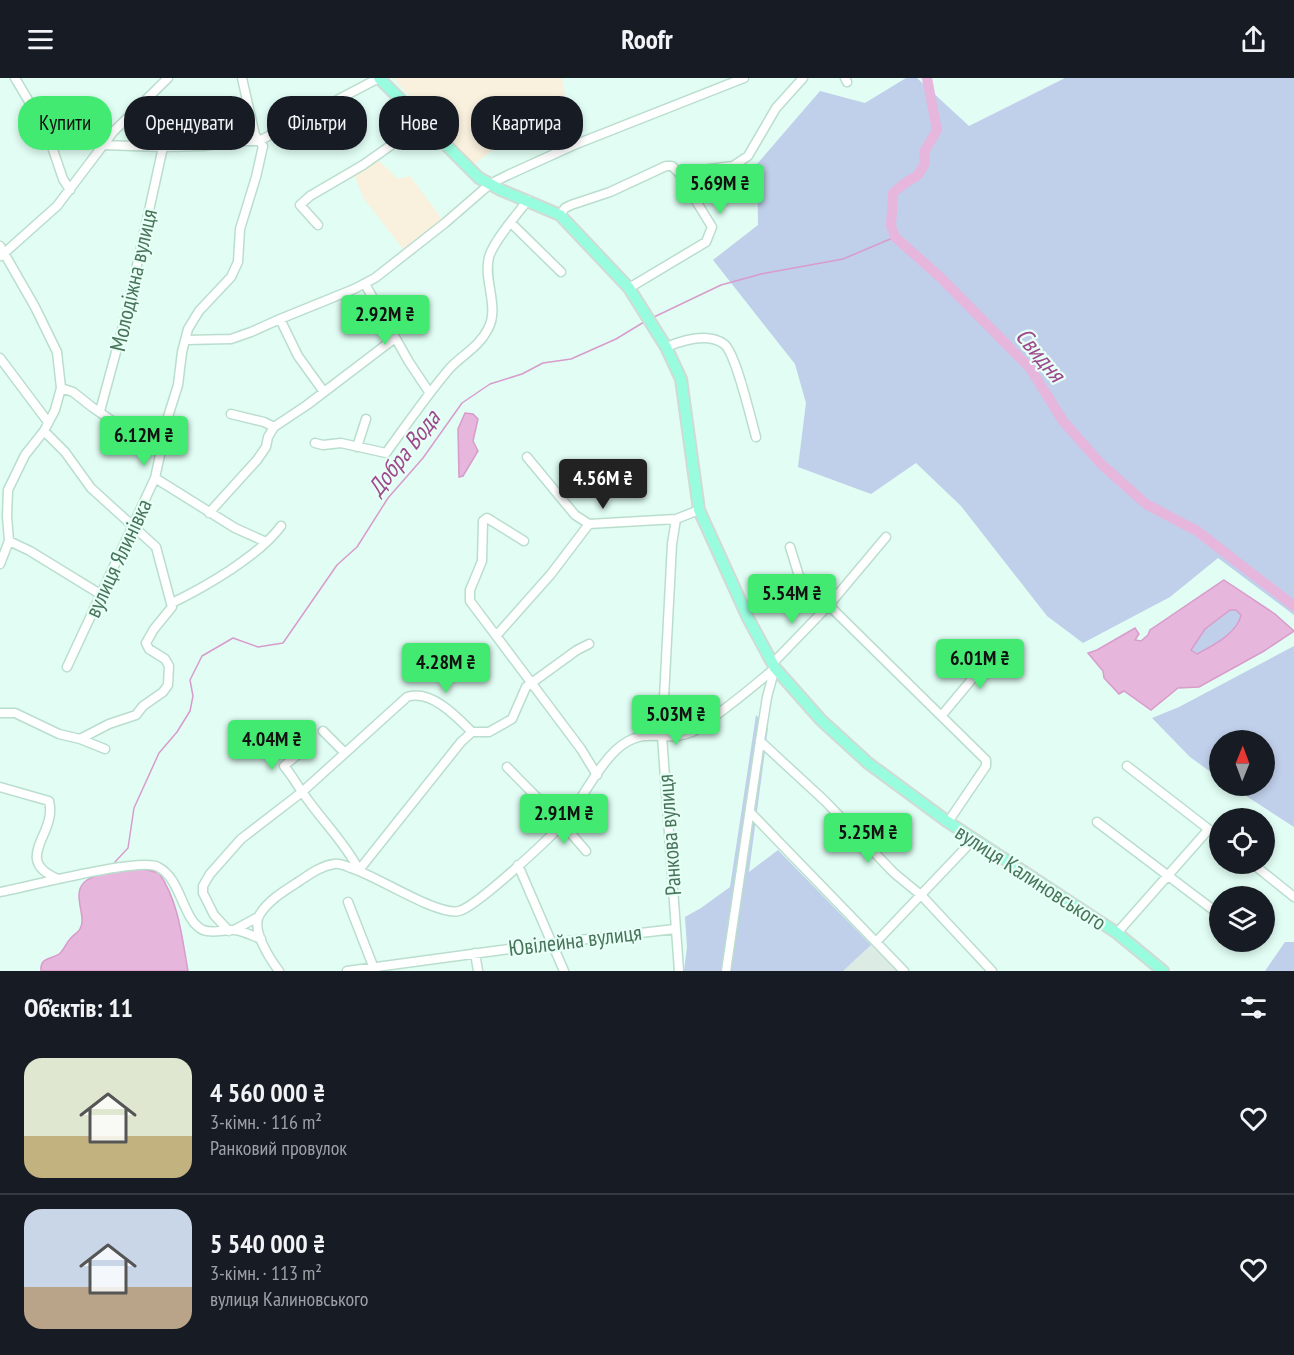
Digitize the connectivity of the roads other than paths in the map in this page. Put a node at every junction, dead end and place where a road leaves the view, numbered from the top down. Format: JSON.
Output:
{"nodes":[{"id":1,"x":15,"y":78,"type":"edge"},
{"id":2,"x":168,"y":78,"type":"edge"},
{"id":3,"x":242,"y":78,"type":"edge"},
{"id":4,"x":379,"y":78,"type":"edge"},
{"id":5,"x":744,"y":78,"type":"edge"},
{"id":6,"x":803,"y":78,"type":"edge"},
{"id":7,"x":397,"y":96,"type":"edge"},
{"id":8,"x":112,"y":133,"type":"edge"},
{"id":9,"x":255,"y":141,"type":"edge"},
{"id":10,"x":259,"y":141,"type":"junction"},
{"id":11,"x":99,"y":150,"type":"edge"},
{"id":12,"x":162,"y":150,"type":"edge"},
{"id":13,"x":384,"y":150,"type":"edge"},
{"id":14,"x":452,"y":150,"type":"edge"},
{"id":15,"x":686,"y":180,"type":"junction"},
{"id":16,"x":490,"y":184,"type":"junction"},
{"id":17,"x":70,"y":190,"type":"junction"},
{"id":18,"x":528,"y":200,"type":"junction"},
{"id":19,"x":560,"y":215,"type":"junction"},
{"id":20,"x":511,"y":223,"type":"junction"},
{"id":21,"x":318,"y":225,"type":"dead end"},
{"id":22,"x":0,"y":246,"type":"edge"},
{"id":23,"x":2,"y":256,"type":"edge"},
{"id":24,"x":561,"y":272,"type":"dead end"},
{"id":25,"x":365,"y":284,"type":"junction"},
{"id":26,"x":629,"y":288,"type":"junction"},
{"id":27,"x":280,"y":319,"type":"junction"},
{"id":28,"x":395,"y":338,"type":"junction"},
{"id":29,"x":186,"y":340,"type":"junction"},
{"id":30,"x":666,"y":347,"type":"junction"},
{"id":31,"x":0,"y":358,"type":"edge"},
{"id":32,"x":61,"y":388,"type":"junction"},
{"id":33,"x":324,"y":392,"type":"junction"},
{"id":34,"x":429,"y":392,"type":"junction"},
{"id":35,"x":100,"y":411,"type":"junction"},
{"id":36,"x":231,"y":414,"type":"dead end"},
{"id":37,"x":366,"y":419,"type":"dead end"},
{"id":38,"x":46,"y":427,"type":"junction"},
{"id":39,"x":274,"y":427,"type":"junction"},
{"id":40,"x":756,"y":437,"type":"dead end"},
{"id":41,"x":160,"y":442,"type":"junction"},
{"id":42,"x":315,"y":443,"type":"dead end"},
{"id":43,"x":357,"y":447,"type":"junction"},
{"id":44,"x":527,"y":457,"type":"dead end"},
{"id":45,"x":155,"y":478,"type":"junction"},
{"id":46,"x":699,"y":510,"type":"junction"},
{"id":47,"x":209,"y":513,"type":"junction"},
{"id":48,"x":4,"y":515,"type":"edge"},
{"id":49,"x":676,"y":519,"type":"junction"},
{"id":50,"x":589,"y":524,"type":"junction"},
{"id":51,"x":132,"y":526,"type":"junction"},
{"id":52,"x":280,"y":526,"type":"dead end"},
{"id":53,"x":886,"y":537,"type":"dead end"},
{"id":54,"x":9,"y":541,"type":"junction"},
{"id":55,"x":524,"y":541,"type":"dead end"},
{"id":56,"x":266,"y":542,"type":"junction"},
{"id":57,"x":790,"y":547,"type":"dead end"},
{"id":58,"x":0,"y":564,"type":"edge"},
{"id":59,"x":100,"y":594,"type":"junction"},
{"id":60,"x":172,"y":603,"type":"junction"},
{"id":61,"x":829,"y":605,"type":"junction"},
{"id":62,"x":496,"y":636,"type":"junction"},
{"id":63,"x":589,"y":644,"type":"dead end"},
{"id":64,"x":998,"y":648,"type":"dead end"},
{"id":65,"x":773,"y":666,"type":"junction"},
{"id":66,"x":67,"y":667,"type":"dead end"},
{"id":67,"x":532,"y":683,"type":"junction"},
{"id":68,"x":0,"y":713,"type":"edge"},
{"id":69,"x":942,"y":715,"type":"junction"},
{"id":70,"x":323,"y":732,"type":"dead end"},
{"id":71,"x":472,"y":732,"type":"junction"},
{"id":72,"x":662,"y":736,"type":"junction"},
{"id":73,"x":80,"y":739,"type":"junction"},
{"id":74,"x":760,"y":741,"type":"junction"},
{"id":75,"x":105,"y":749,"type":"dead end"},
{"id":76,"x":345,"y":753,"type":"junction"},
{"id":77,"x":297,"y":755,"type":"dead end"},
{"id":78,"x":1127,"y":766,"type":"dead end"},
{"id":79,"x":507,"y":768,"type":"dead end"},
{"id":80,"x":597,"y":775,"type":"junction"},
{"id":81,"x":0,"y":787,"type":"edge"},
{"id":82,"x":302,"y":792,"type":"junction"},
{"id":83,"x":750,"y":812,"type":"junction"},
{"id":84,"x":948,"y":822,"type":"junction"},
{"id":85,"x":1097,"y":822,"type":"dead end"},
{"id":86,"x":562,"y":823,"type":"junction"},
{"id":87,"x":1208,"y":830,"type":"joint"},
{"id":88,"x":975,"y":839,"type":"junction"},
{"id":89,"x":586,"y":851,"type":"dead end"},
{"id":90,"x":518,"y":865,"type":"junction"},
{"id":91,"x":359,"y":870,"type":"junction"},
{"id":92,"x":1265,"y":874,"type":"edge"},
{"id":93,"x":1168,"y":876,"type":"junction"},
{"id":94,"x":59,"y":879,"type":"junction"},
{"id":95,"x":0,"y":892,"type":"edge"},
{"id":96,"x":922,"y":896,"type":"junction"},
{"id":97,"x":1294,"y":897,"type":"edge"},
{"id":98,"x":348,"y":902,"type":"dead end"},
{"id":99,"x":1209,"y":907,"type":"edge"},
{"id":100,"x":258,"y":917,"type":"junction"},
{"id":101,"x":675,"y":929,"type":"junction"},
{"id":102,"x":231,"y":930,"type":"junction"},
{"id":103,"x":1117,"y":933,"type":"junction"},
{"id":104,"x":261,"y":939,"type":"junction"},
{"id":105,"x":876,"y":942,"type":"junction"},
{"id":106,"x":553,"y":943,"type":"junction"},
{"id":107,"x":475,"y":953,"type":"junction"},
{"id":108,"x":374,"y":969,"type":"edge"},
{"id":109,"x":279,"y":971,"type":"edge"},
{"id":110,"x":347,"y":971,"type":"edge"},
{"id":111,"x":478,"y":971,"type":"edge"},
{"id":112,"x":564,"y":971,"type":"edge"},
{"id":113,"x":679,"y":971,"type":"edge"},
{"id":114,"x":726,"y":971,"type":"edge"},
{"id":115,"x":904,"y":971,"type":"edge"},
{"id":116,"x":992,"y":971,"type":"edge"},
{"id":117,"x":1163,"y":971,"type":"edge"}],
"edges":[{"from":1,"to":17,"type":"street"},
{"from":2,"to":8,"type":"street"},
{"from":3,"to":10,"type":"street","name":"вулиця Ялинівка"},
{"from":4,"to":7,"type":"main road"},
{"from":4,"to":10,"type":"street"},
{"from":5,"to":16,"type":"street"},
{"from":6,"to":15,"type":"street"},
{"from":9,"to":10,"type":"street"},
{"from":10,"to":29,"type":"street","name":"вулиця Ялинівка"},
{"from":11,"to":17,"type":"street"},
{"from":12,"to":35,"type":"street","name":"Молодіжна вулиця"},
{"from":13,"to":21,"type":"street"},
{"from":14,"to":16,"type":"main road"},
{"from":15,"to":19,"type":"street"},
{"from":15,"to":26,"type":"street"},
{"from":16,"to":18,"type":"main road"},
{"from":16,"to":25,"type":"street"},
{"from":17,"to":23,"type":"street"},
{"from":18,"to":19,"type":"main road"},
{"from":18,"to":20,"type":"street"},
{"from":19,"to":26,"type":"main road","name":"вулиця Калиновського"},
{"from":20,"to":24,"type":"street"},
{"from":20,"to":34,"type":"street"},
{"from":22,"to":23,"type":"street"},
{"from":23,"to":32,"type":"street"},
{"from":25,"to":27,"type":"street"},
{"from":25,"to":28,"type":"street"},
{"from":26,"to":30,"type":"main road","name":"вулиця Калиновського"},
{"from":27,"to":29,"type":"street"},
{"from":27,"to":33,"type":"street"},
{"from":28,"to":33,"type":"street"},
{"from":28,"to":34,"type":"street"},
{"from":29,"to":41,"type":"street","name":"вулиця Ялинівка"},
{"from":30,"to":40,"type":"street"},
{"from":30,"to":46,"type":"main road","name":"вулиця Калиновського"},
{"from":31,"to":38,"type":"street"},
{"from":32,"to":35,"type":"street"},
{"from":32,"to":38,"type":"street"},
{"from":33,"to":39,"type":"street"},
{"from":34,"to":43,"type":"street"},
{"from":35,"to":41,"type":"street"},
{"from":36,"to":39,"type":"street"},
{"from":37,"to":43,"type":"street"},
{"from":38,"to":48,"type":"street"},
{"from":38,"to":51,"type":"street"},
{"from":39,"to":47,"type":"street"},
{"from":41,"to":45,"type":"street","name":"вулиця Ялинівка"},
{"from":42,"to":43,"type":"street"},
{"from":44,"to":50,"type":"street"},
{"from":45,"to":47,"type":"street"},
{"from":45,"to":51,"type":"street","name":"вулиця Ялинівка"},
{"from":46,"to":49,"type":"street"},
{"from":46,"to":65,"type":"main road","name":"вулиця Калиновського"},
{"from":47,"to":56,"type":"street"},
{"from":48,"to":54,"type":"street"},
{"from":49,"to":50,"type":"street"},
{"from":49,"to":72,"type":"street","name":"Ранкова вулиця"},
{"from":50,"to":62,"type":"street"},
{"from":51,"to":59,"type":"street","name":"вулиця Ялинівка"},
{"from":51,"to":60,"type":"street"},
{"from":52,"to":56,"type":"street"},
{"from":53,"to":61,"type":"street"},
{"from":54,"to":58,"type":"street"},
{"from":54,"to":59,"type":"street"},
{"from":55,"to":62,"type":"street"},
{"from":56,"to":60,"type":"street"},
{"from":57,"to":61,"type":"street"},
{"from":59,"to":66,"type":"street","name":"вулиця Ялинівка"},
{"from":60,"to":73,"type":"street"},
{"from":61,"to":65,"type":"street"},
{"from":61,"to":69,"type":"street"},
{"from":62,"to":67,"type":"street"},
{"from":63,"to":67,"type":"street"},
{"from":64,"to":69,"type":"street"},
{"from":65,"to":72,"type":"street"},
{"from":65,"to":74,"type":"street"},
{"from":65,"to":84,"type":"main road","name":"вулиця Калиновського"},
{"from":67,"to":71,"type":"street"},
{"from":67,"to":80,"type":"street"},
{"from":68,"to":73,"type":"street"},
{"from":69,"to":84,"type":"street"},
{"from":70,"to":76,"type":"street"},
{"from":71,"to":76,"type":"street"},
{"from":71,"to":91,"type":"street"},
{"from":72,"to":80,"type":"street"},
{"from":72,"to":101,"type":"street","name":"Ранкова вулиця"},
{"from":73,"to":75,"type":"street"},
{"from":74,"to":83,"type":"street"},
{"from":74,"to":96,"type":"street"},
{"from":76,"to":82,"type":"street"},
{"from":77,"to":82,"type":"street"},
{"from":78,"to":87,"type":"street"},
{"from":79,"to":86,"type":"street"},
{"from":80,"to":86,"type":"street"},
{"from":81,"to":94,"type":"street"},
{"from":82,"to":91,"type":"street"},
{"from":82,"to":102,"type":"street"},
{"from":83,"to":105,"type":"street"},
{"from":83,"to":114,"type":"street"},
{"from":84,"to":88,"type":"main road","name":"вулиця Калиновського"},
{"from":85,"to":93,"type":"street"},
{"from":86,"to":89,"type":"street"},
{"from":86,"to":90,"type":"street"},
{"from":87,"to":93,"type":"street"},
{"from":88,"to":96,"type":"street"},
{"from":88,"to":103,"type":"main road","name":"вулиця Калиновського"},
{"from":90,"to":91,"type":"street"},
{"from":90,"to":106,"type":"street"},
{"from":91,"to":100,"type":"street"},
{"from":92,"to":97,"type":"street"},
{"from":93,"to":99,"type":"street"},
{"from":93,"to":103,"type":"street"},
{"from":94,"to":95,"type":"street"},
{"from":94,"to":102,"type":"street"},
{"from":96,"to":105,"type":"street"},
{"from":96,"to":116,"type":"street"},
{"from":98,"to":108,"type":"street"},
{"from":100,"to":102,"type":"street"},
{"from":100,"to":104,"type":"street"},
{"from":101,"to":106,"type":"street","name":"Ювілейна вулиця"},
{"from":101,"to":113,"type":"street","name":"Ранкова вулиця"},
{"from":102,"to":104,"type":"street"},
{"from":103,"to":117,"type":"main road","name":"вулиця Калиновського"},
{"from":104,"to":109,"type":"street"},
{"from":105,"to":115,"type":"street"},
{"from":106,"to":107,"type":"street","name":"Ювілейна вулиця"},
{"from":106,"to":112,"type":"street"},
{"from":107,"to":108,"type":"street","name":"Ювілейна вулиця"},
{"from":107,"to":111,"type":"street","name":"Ювілейна вулиця"},
{"from":108,"to":110,"type":"street","name":"Ювілейна вулиця"}]}
